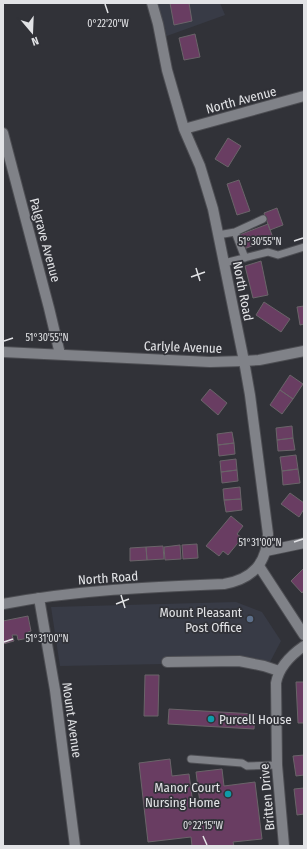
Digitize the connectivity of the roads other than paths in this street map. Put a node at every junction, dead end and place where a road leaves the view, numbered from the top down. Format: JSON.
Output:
{"nodes":[{"id":1,"x":152,"y":3,"type":"edge"},
{"id":2,"x":304,"y":96,"type":"edge"},
{"id":3,"x":184,"y":128,"type":"junction"},
{"id":4,"x":3,"y":133,"type":"edge"},
{"id":5,"x":263,"y":220,"type":"dead end"},
{"id":6,"x":235,"y":232,"type":"junction"},
{"id":7,"x":218,"y":235,"type":"junction"},
{"id":8,"x":304,"y":247,"type":"edge"},
{"id":9,"x":245,"y":258,"type":"junction"},
{"id":10,"x":224,"y":262,"type":"junction"},
{"id":11,"x":304,"y":351,"type":"edge"},
{"id":12,"x":3,"y":352,"type":"edge"},
{"id":13,"x":60,"y":354,"type":"junction"},
{"id":14,"x":244,"y":361,"type":"junction"},
{"id":15,"x":304,"y":543,"type":"edge"},
{"id":16,"x":266,"y":551,"type":"junction"},
{"id":17,"x":259,"y":566,"type":"junction"},
{"id":18,"x":39,"y":598,"type":"junction"},
{"id":19,"x":3,"y":604,"type":"edge"},
{"id":20,"x":304,"y":635,"type":"edge"},
{"id":21,"x":304,"y":646,"type":"edge"},
{"id":22,"x":167,"y":662,"type":"dead end"},
{"id":23,"x":279,"y":671,"type":"junction"},
{"id":24,"x":191,"y":759,"type":"dead end"},
{"id":25,"x":277,"y":765,"type":"junction"},
{"id":26,"x":75,"y":846,"type":"edge"},
{"id":27,"x":284,"y":846,"type":"edge"}],
"edges":[{"from":1,"to":3,"type":"street","name":"North Road"},
{"from":2,"to":3,"type":"street","name":"North Avenue"},
{"from":3,"to":7,"type":"street","name":"North Road"},
{"from":4,"to":13,"type":"street","name":"Palgrave Avenue"},
{"from":5,"to":6,"type":"lane"},
{"from":6,"to":7,"type":"lane"},
{"from":6,"to":9,"type":"lane"},
{"from":7,"to":10,"type":"street","name":"North Road"},
{"from":8,"to":9,"type":"lane"},
{"from":9,"to":10,"type":"lane"},
{"from":10,"to":14,"type":"street","name":"North Road"},
{"from":11,"to":14,"type":"street","name":"Carlyle Avenue"},
{"from":12,"to":13,"type":"street","name":"Carlyle Avenue"},
{"from":13,"to":14,"type":"street","name":"Carlyle Avenue"},
{"from":14,"to":16,"type":"street","name":"North Road"},
{"from":15,"to":16,"type":"street"},
{"from":16,"to":17,"type":"street","name":"North Road"},
{"from":17,"to":18,"type":"street","name":"North Road"},
{"from":17,"to":20,"type":"street"},
{"from":18,"to":19,"type":"street","name":"North Road"},
{"from":18,"to":26,"type":"street","name":"Mount Avenue"},
{"from":21,"to":23,"type":"street"},
{"from":22,"to":23,"type":"street"},
{"from":23,"to":25,"type":"street","name":"Britten Drive"},
{"from":24,"to":25,"type":"lane"},
{"from":25,"to":27,"type":"street","name":"Britten Drive"}]}
